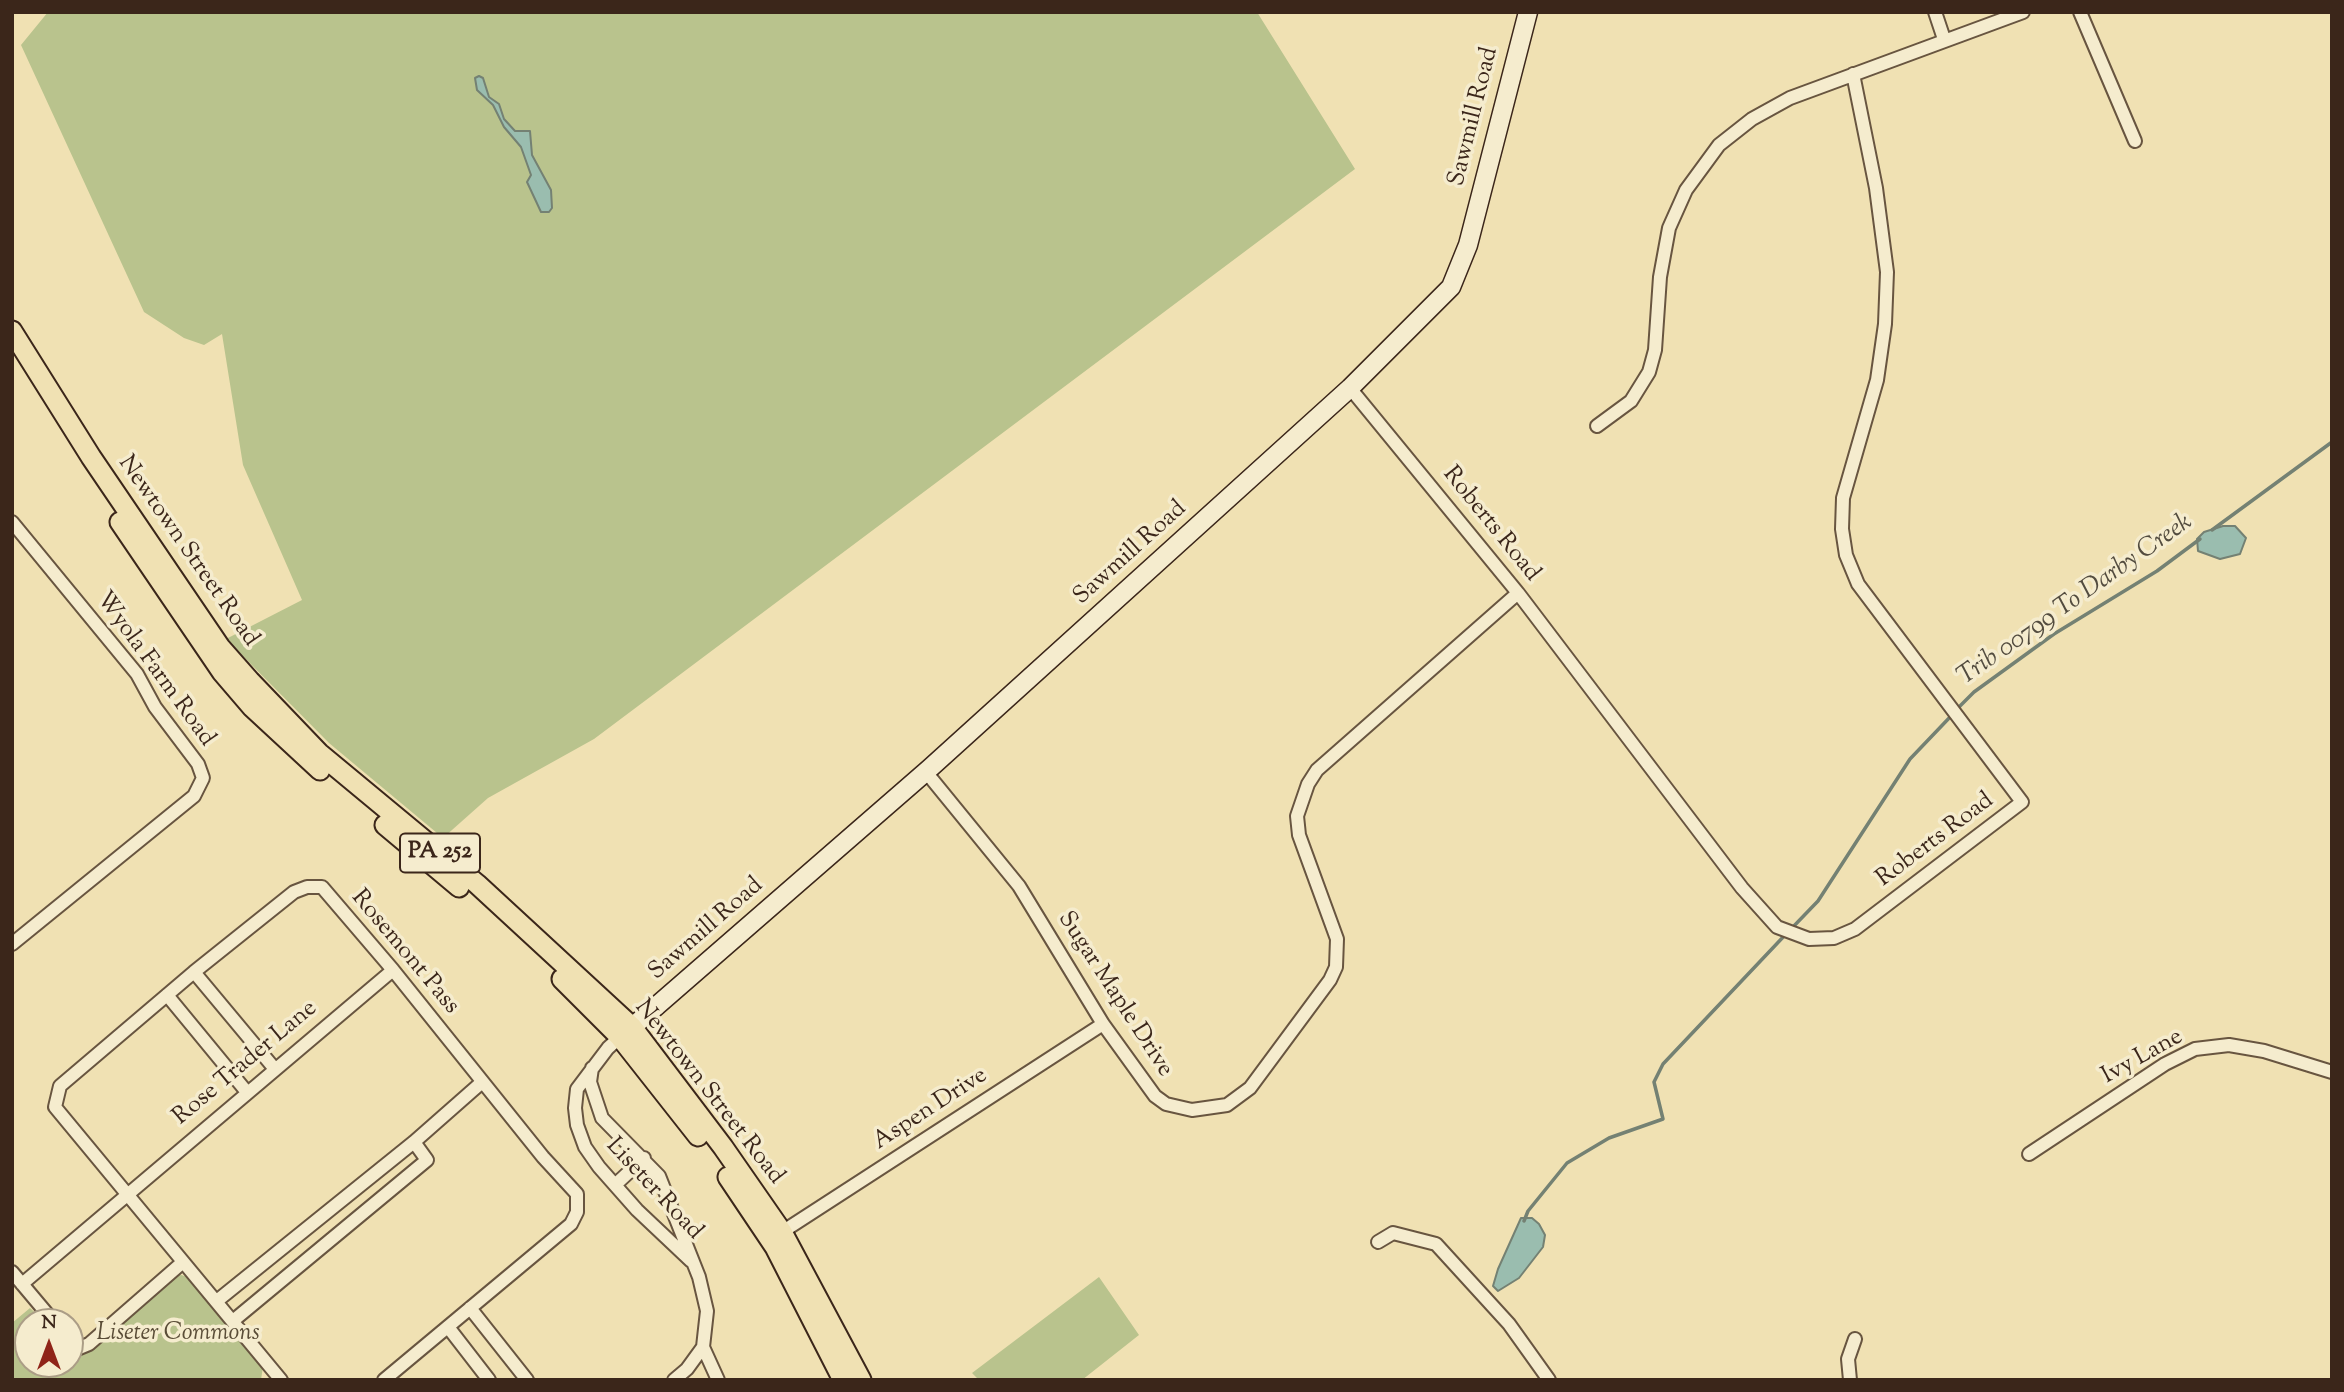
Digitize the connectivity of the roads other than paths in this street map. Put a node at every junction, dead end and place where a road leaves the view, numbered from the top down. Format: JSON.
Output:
{"nodes":[{"id":1,"x":1528,"y":12,"type":"edge"},
{"id":2,"x":1935,"y":12,"type":"edge"},
{"id":3,"x":2023,"y":12,"type":"edge"},
{"id":4,"x":2080,"y":12,"type":"edge"},
{"id":5,"x":1944,"y":39,"type":"junction"},
{"id":6,"x":1853,"y":74,"type":"junction"},
{"id":7,"x":2135,"y":141,"type":"dead end"},
{"id":8,"x":12,"y":331,"type":"edge"},
{"id":9,"x":12,"y":353,"type":"edge"},
{"id":10,"x":1350,"y":388,"type":"junction"},
{"id":11,"x":1597,"y":426,"type":"dead end"},
{"id":12,"x":12,"y":522,"type":"edge"},
{"id":13,"x":1518,"y":593,"type":"junction"},
{"id":14,"x":926,"y":772,"type":"junction"},
{"id":15,"x":12,"y":944,"type":"edge"},
{"id":16,"x":393,"y":970,"type":"junction"},
{"id":17,"x":194,"y":972,"type":"junction"},
{"id":18,"x":167,"y":995,"type":"junction"},
{"id":19,"x":1103,"y":1024,"type":"junction"},
{"id":20,"x":626,"y":1032,"type":"junction"},
{"id":21,"x":274,"y":1068,"type":"junction"},
{"id":22,"x":592,"y":1068,"type":"junction"},
{"id":23,"x":2332,"y":1072,"type":"edge"},
{"id":24,"x":481,"y":1083,"type":"junction"},
{"id":25,"x":246,"y":1091,"type":"junction"},
{"id":26,"x":414,"y":1142,"type":"junction"},
{"id":27,"x":2029,"y":1154,"type":"dead end"},
{"id":28,"x":644,"y":1158,"type":"junction"},
{"id":29,"x":615,"y":1185,"type":"junction"},
{"id":30,"x":129,"y":1194,"type":"junction"},
{"id":31,"x":348,"y":1196,"type":"junction"},
{"id":32,"x":363,"y":1212,"type":"junction"},
{"id":33,"x":782,"y":1232,"type":"junction"},
{"id":34,"x":1378,"y":1242,"type":"dead end"},
{"id":35,"x":183,"y":1262,"type":"junction"},
{"id":36,"x":692,"y":1262,"type":"junction"},
{"id":37,"x":12,"y":1272,"type":"edge"},
{"id":38,"x":22,"y":1284,"type":"junction"},
{"id":39,"x":218,"y":1300,"type":"junction"},
{"id":40,"x":42,"y":1308,"type":"edge"},
{"id":41,"x":470,"y":1308,"type":"junction"},
{"id":42,"x":234,"y":1320,"type":"junction"},
{"id":43,"x":448,"y":1327,"type":"junction"},
{"id":44,"x":1855,"y":1339,"type":"dead end"},
{"id":45,"x":84,"y":1344,"type":"edge"},
{"id":46,"x":703,"y":1346,"type":"junction"},
{"id":47,"x":275,"y":1377,"type":"edge"},
{"id":48,"x":384,"y":1380,"type":"edge"},
{"id":49,"x":489,"y":1380,"type":"edge"},
{"id":50,"x":527,"y":1380,"type":"edge"},
{"id":51,"x":674,"y":1380,"type":"edge"},
{"id":52,"x":718,"y":1380,"type":"edge"},
{"id":53,"x":844,"y":1380,"type":"edge"},
{"id":54,"x":861,"y":1380,"type":"edge"},
{"id":55,"x":1549,"y":1380,"type":"edge"},
{"id":56,"x":1850,"y":1380,"type":"edge"}],
"edges":[{"from":1,"to":10,"type":"street","name":"Sawmill Road"},
{"from":2,"to":5,"type":"street"},
{"from":3,"to":5,"type":"street"},
{"from":4,"to":7,"type":"street"},
{"from":5,"to":6,"type":"street"},
{"from":6,"to":11,"type":"street"},
{"from":6,"to":13,"type":"street","name":"Roberts Road"},
{"from":8,"to":20,"type":"main road","name":"Newtown Street Road","number":"PA 252"},
{"from":9,"to":20,"type":"main road","name":"Newtown Street Road","number":"PA 252"},
{"from":10,"to":13,"type":"street","name":"Roberts Road"},
{"from":10,"to":14,"type":"street","name":"Sawmill Road"},
{"from":12,"to":15,"type":"street","name":"Wyola Farm Road"},
{"from":13,"to":19,"type":"street","name":"Sugar Maple Drive"},
{"from":14,"to":19,"type":"street","name":"Sugar Maple Drive"},
{"from":14,"to":20,"type":"street","name":"Sawmill Road"},
{"from":16,"to":17,"type":"street","name":"Rosemont Pass"},
{"from":16,"to":21,"type":"street","name":"Rose Trader Lane"},
{"from":16,"to":24,"type":"street","name":"Rosemont Pass"},
{"from":17,"to":18,"type":"street","name":"Rosemont Pass"},
{"from":17,"to":21,"type":"street"},
{"from":18,"to":25,"type":"street"},
{"from":18,"to":30,"type":"street","name":"Rosemont Pass"},
{"from":19,"to":33,"type":"street","name":"Aspen Drive"},
{"from":20,"to":22,"type":"street","name":"Liseter Road"},
{"from":20,"to":33,"type":"main road","name":"Newtown Street Road","number":"PA 252"},
{"from":20,"to":53,"type":"main road","name":"Newtown Street Road","number":"PA 252"},
{"from":21,"to":25,"type":"street","name":"Rose Trader Lane"},
{"from":22,"to":28,"type":"street","name":"Liseter Road"},
{"from":22,"to":29,"type":"street","name":"Liseter Road"},
{"from":23,"to":27,"type":"street","name":"Ivy Lane"},
{"from":24,"to":26,"type":"street"},
{"from":24,"to":41,"type":"street","name":"Rosemont Pass"},
{"from":25,"to":30,"type":"street","name":"Rose Trader Lane"},
{"from":26,"to":31,"type":"street"},
{"from":26,"to":32,"type":"street"},
{"from":28,"to":29,"type":"street"},
{"from":28,"to":36,"type":"street","name":"Liseter Road"},
{"from":29,"to":36,"type":"street","name":"Liseter Road"},
{"from":30,"to":35,"type":"street"},
{"from":30,"to":38,"type":"street","name":"Rose Trader Lane"},
{"from":31,"to":32,"type":"street"},
{"from":31,"to":39,"type":"street"},
{"from":32,"to":42,"type":"street"},
{"from":33,"to":54,"type":"main road","name":"Newtown Street Road","number":"PA 252"},
{"from":34,"to":55,"type":"street"},
{"from":35,"to":39,"type":"street"},
{"from":35,"to":45,"type":"street"},
{"from":36,"to":46,"type":"street","name":"Liseter Road"},
{"from":37,"to":38,"type":"street"},
{"from":38,"to":40,"type":"street"},
{"from":39,"to":42,"type":"street"},
{"from":41,"to":43,"type":"street","name":"Rosemont Pass"},
{"from":41,"to":50,"type":"street"},
{"from":42,"to":47,"type":"street"},
{"from":43,"to":48,"type":"street","name":"Rosemont Pass"},
{"from":43,"to":49,"type":"street"},
{"from":44,"to":56,"type":"street"},
{"from":46,"to":51,"type":"street"},
{"from":46,"to":52,"type":"street"}]}
